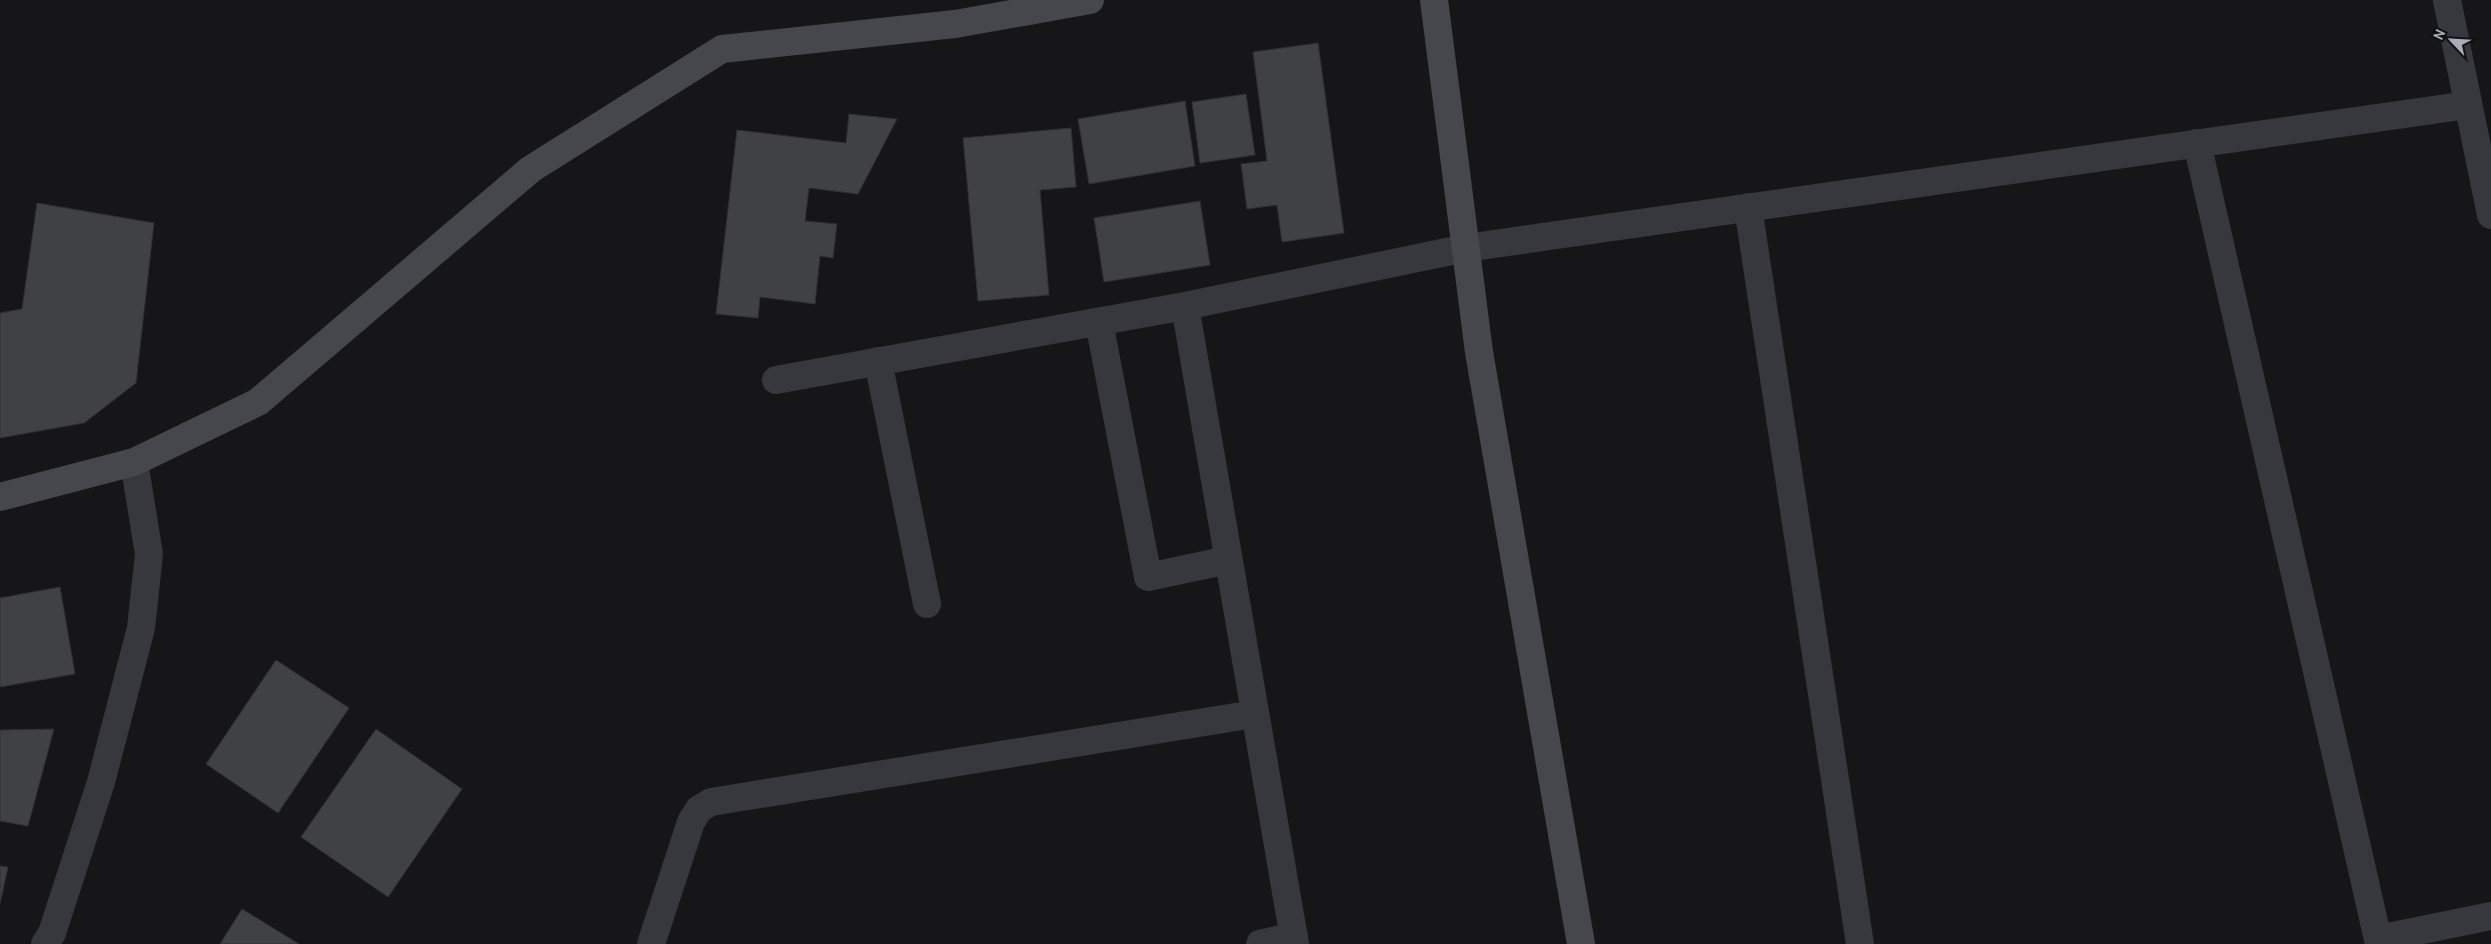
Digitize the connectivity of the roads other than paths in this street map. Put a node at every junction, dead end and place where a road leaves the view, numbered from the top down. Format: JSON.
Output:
{"nodes":[{"id":1,"x":1090,"y":0,"type":"edge"},
{"id":2,"x":1434,"y":0,"type":"edge"},
{"id":3,"x":2447,"y":0,"type":"edge"},
{"id":4,"x":2468,"y":105,"type":"junction"},
{"id":5,"x":2198,"y":143,"type":"junction"},
{"id":6,"x":1748,"y":208,"type":"junction"},
{"id":7,"x":2491,"y":215,"type":"edge"},
{"id":8,"x":1466,"y":248,"type":"junction"},
{"id":9,"x":1186,"y":306,"type":"junction"},
{"id":10,"x":1098,"y":322,"type":"junction"},
{"id":11,"x":878,"y":361,"type":"junction"},
{"id":12,"x":776,"y":380,"type":"dead end"},
{"id":13,"x":134,"y":462,"type":"junction"},
{"id":14,"x":0,"y":496,"type":"edge"},
{"id":15,"x":1228,"y":560,"type":"junction"},
{"id":16,"x":927,"y":604,"type":"dead end"},
{"id":17,"x":1254,"y":714,"type":"junction"},
{"id":18,"x":2491,"y":916,"type":"edge"},
{"id":19,"x":1295,"y":940,"type":"edge"},
{"id":20,"x":2378,"y":942,"type":"edge"},
{"id":21,"x":46,"y":944,"type":"edge"},
{"id":22,"x":651,"y":944,"type":"edge"},
{"id":23,"x":1260,"y":944,"type":"edge"},
{"id":24,"x":1581,"y":944,"type":"edge"},
{"id":25,"x":1860,"y":944,"type":"edge"}],
"edges":[{"from":1,"to":13,"type":"street"},
{"from":2,"to":8,"type":"street"},
{"from":3,"to":4,"type":"street"},
{"from":4,"to":5,"type":"street"},
{"from":4,"to":7,"type":"street"},
{"from":5,"to":6,"type":"street"},
{"from":5,"to":20,"type":"street"},
{"from":6,"to":8,"type":"street"},
{"from":6,"to":25,"type":"street"},
{"from":8,"to":9,"type":"street"},
{"from":8,"to":24,"type":"street"},
{"from":9,"to":10,"type":"street"},
{"from":9,"to":15,"type":"street"},
{"from":10,"to":11,"type":"street"},
{"from":10,"to":15,"type":"street"},
{"from":11,"to":12,"type":"street"},
{"from":11,"to":16,"type":"street"},
{"from":13,"to":14,"type":"street"},
{"from":13,"to":21,"type":"street"},
{"from":15,"to":17,"type":"street"},
{"from":17,"to":19,"type":"street"},
{"from":17,"to":22,"type":"street"},
{"from":18,"to":20,"type":"street"},
{"from":19,"to":23,"type":"street"}]}
